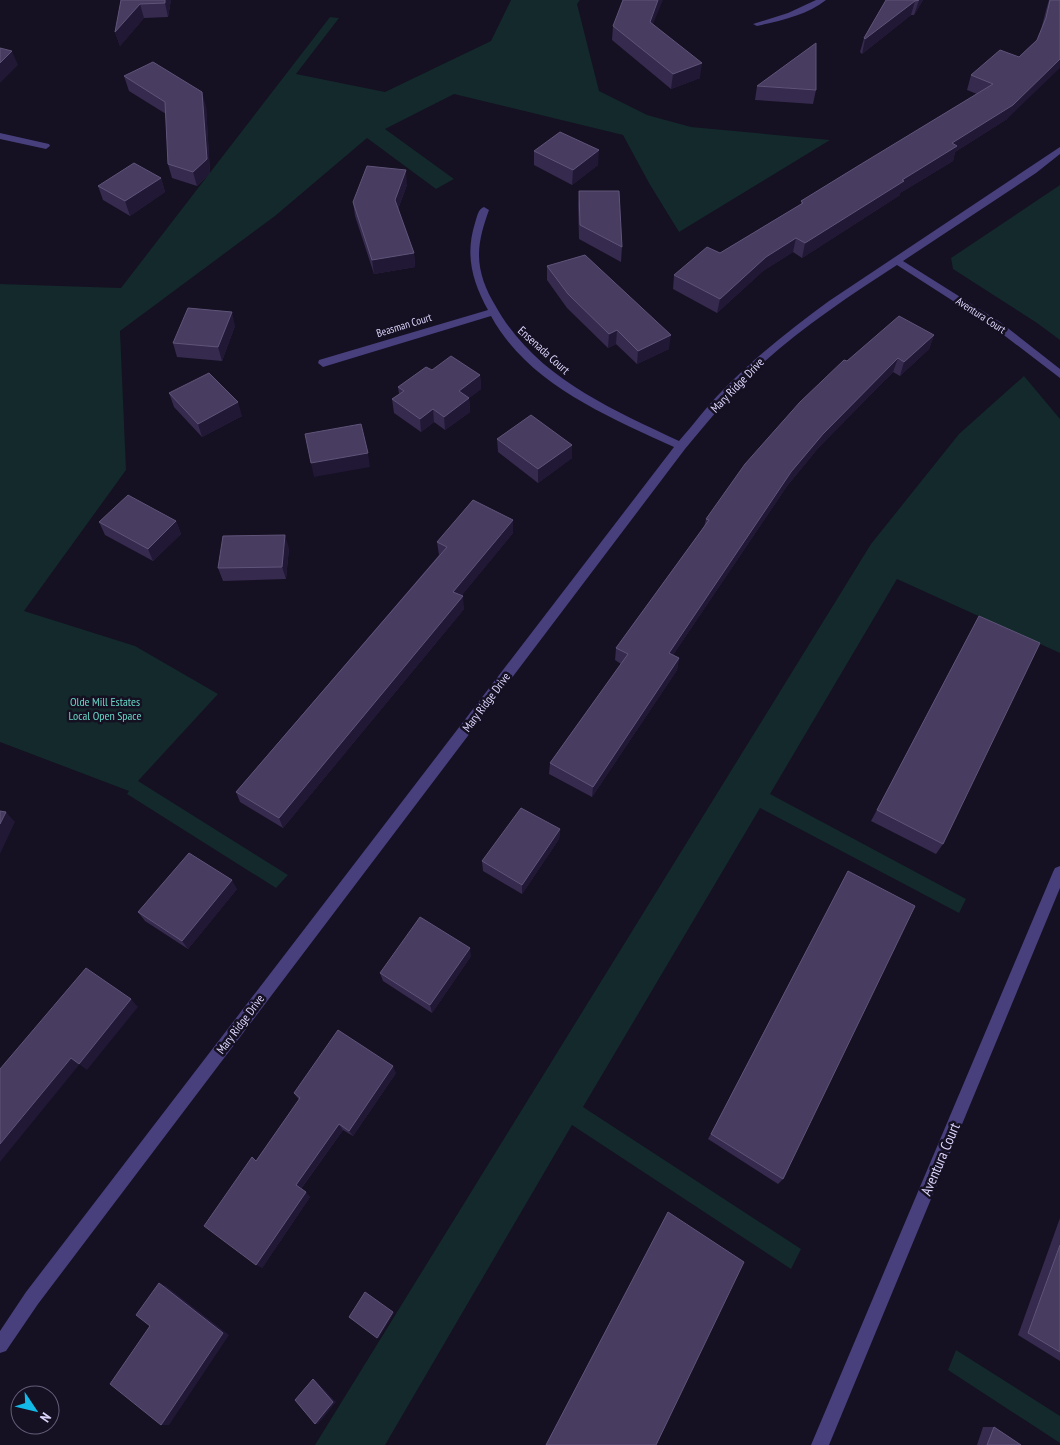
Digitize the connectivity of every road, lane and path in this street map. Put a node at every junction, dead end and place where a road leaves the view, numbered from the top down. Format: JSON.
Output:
{"nodes":[{"id":1,"x":822,"y":0,"type":"edge"},
{"id":2,"x":757,"y":24,"type":"dead end"},
{"id":3,"x":0,"y":136,"type":"edge"},
{"id":4,"x":46,"y":146,"type":"dead end"},
{"id":5,"x":1060,"y":150,"type":"edge"},
{"id":6,"x":484,"y":210,"type":"dead end"},
{"id":7,"x":897,"y":261,"type":"junction"},
{"id":8,"x":492,"y":312,"type":"junction"},
{"id":9,"x":324,"y":363,"type":"dead end"},
{"id":10,"x":1060,"y":374,"type":"edge"},
{"id":11,"x":681,"y":446,"type":"junction"},
{"id":12,"x":1060,"y":872,"type":"edge"},
{"id":13,"x":0,"y":1345,"type":"edge"},
{"id":14,"x":820,"y":1445,"type":"edge"}],
"edges":[{"from":1,"to":2,"type":"street"},
{"from":3,"to":4,"type":"street"},
{"from":5,"to":7,"type":"street","name":"Mary Ridge Drive"},
{"from":6,"to":8,"type":"street","name":"Ensenada Court"},
{"from":7,"to":10,"type":"street","name":"Aventura Court"},
{"from":7,"to":11,"type":"street","name":"Mary Ridge Drive"},
{"from":8,"to":9,"type":"street","name":"Beasman Court"},
{"from":8,"to":11,"type":"street","name":"Ensenada Court"},
{"from":11,"to":13,"type":"street","name":"Mary Ridge Drive"},
{"from":12,"to":14,"type":"street","name":"Aventura Court"}]}
